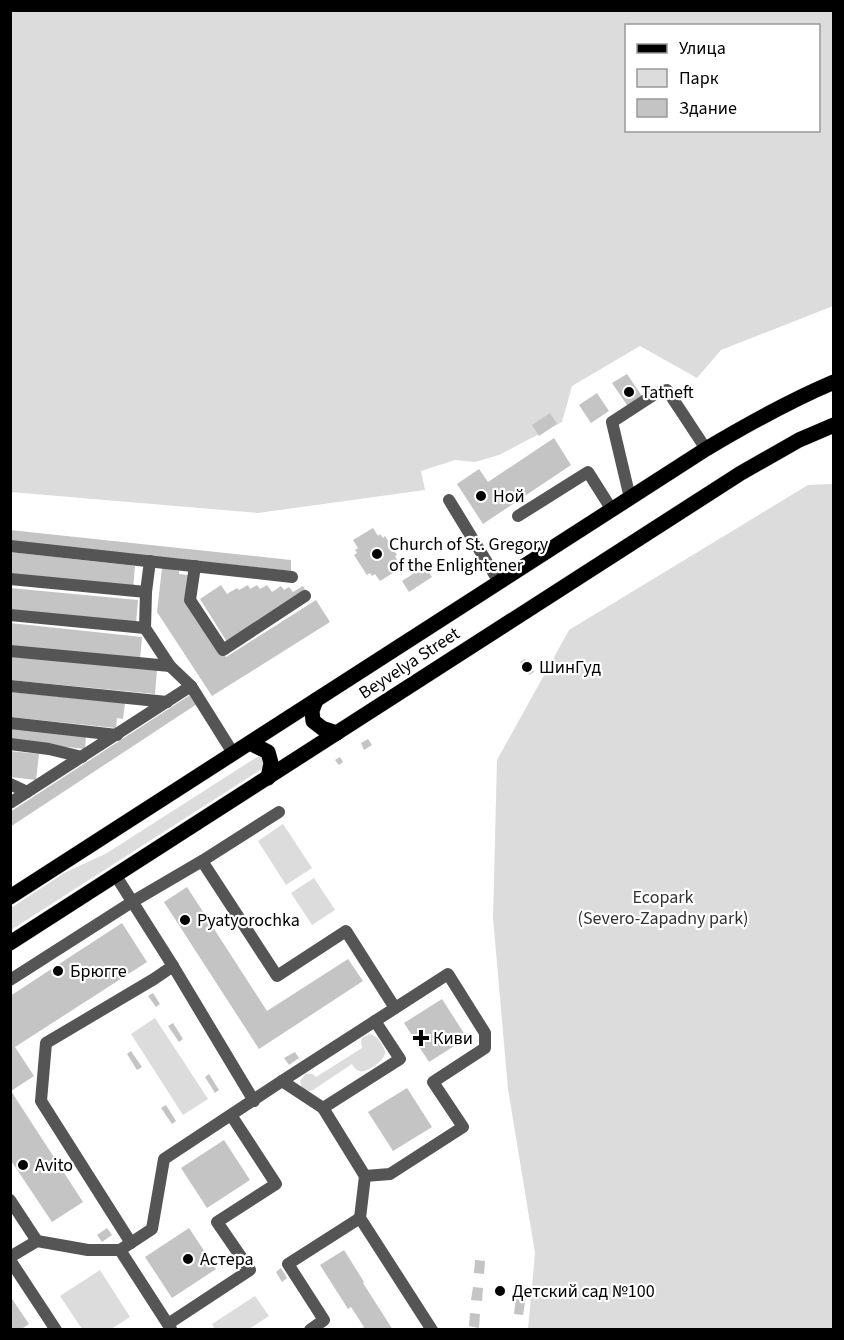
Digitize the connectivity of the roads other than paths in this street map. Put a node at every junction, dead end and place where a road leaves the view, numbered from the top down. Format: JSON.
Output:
{"nodes":[{"id":1,"x":834,"y":382,"type":"edge"},
{"id":2,"x":834,"y":425,"type":"edge"},
{"id":3,"x":706,"y":449,"type":"junction"},
{"id":4,"x":630,"y":498,"type":"junction"},
{"id":5,"x":448,"y":500,"type":"dead end"},
{"id":6,"x":612,"y":510,"type":"junction"},
{"id":7,"x":518,"y":516,"type":"dead end"},
{"id":8,"x":10,"y":546,"type":"edge"},
{"id":9,"x":150,"y":561,"type":"junction"},
{"id":10,"x":195,"y":566,"type":"junction"},
{"id":11,"x":292,"y":577,"type":"dead end"},
{"id":12,"x":10,"y":579,"type":"edge"},
{"id":13,"x":499,"y":582,"type":"junction"},
{"id":14,"x":146,"y":592,"type":"junction"},
{"id":15,"x":305,"y":596,"type":"dead end"},
{"id":16,"x":10,"y":615,"type":"edge"},
{"id":17,"x":145,"y":628,"type":"junction"},
{"id":18,"x":10,"y":651,"type":"edge"},
{"id":19,"x":170,"y":666,"type":"junction"},
{"id":20,"x":10,"y":686,"type":"edge"},
{"id":21,"x":191,"y":686,"type":"junction"},
{"id":22,"x":316,"y":700,"type":"junction"},
{"id":23,"x":167,"y":702,"type":"junction"},
{"id":24,"x":10,"y":723,"type":"edge"},
{"id":25,"x":338,"y":733,"type":"junction"},
{"id":26,"x":117,"y":735,"type":"junction"},
{"id":27,"x":250,"y":742,"type":"junction"},
{"id":28,"x":10,"y":744,"type":"edge"},
{"id":29,"x":233,"y":753,"type":"junction"},
{"id":30,"x":82,"y":757,"type":"junction"},
{"id":31,"x":268,"y":778,"type":"junction"},
{"id":32,"x":10,"y":784,"type":"edge"},
{"id":33,"x":27,"y":792,"type":"junction"},
{"id":34,"x":10,"y":803,"type":"edge"},
{"id":35,"x":279,"y":812,"type":"dead end"},
{"id":36,"x":202,"y":861,"type":"junction"},
{"id":37,"x":116,"y":876,"type":"junction"},
{"id":38,"x":10,"y":897,"type":"edge"},
{"id":39,"x":132,"y":902,"type":"junction"},
{"id":40,"x":10,"y":943,"type":"edge"},
{"id":41,"x":174,"y":966,"type":"junction"},
{"id":42,"x":10,"y":980,"type":"edge"},
{"id":43,"x":395,"y":1008,"type":"junction"},
{"id":44,"x":375,"y":1021,"type":"junction"},
{"id":45,"x":282,"y":1081,"type":"junction"},
{"id":46,"x":254,"y":1101,"type":"junction"},
{"id":47,"x":323,"y":1108,"type":"junction"},
{"id":48,"x":231,"y":1115,"type":"junction"},
{"id":49,"x":365,"y":1176,"type":"junction"},
{"id":50,"x":10,"y":1200,"type":"edge"},
{"id":51,"x":360,"y":1218,"type":"junction"},
{"id":52,"x":37,"y":1241,"type":"junction"},
{"id":53,"x":131,"y":1243,"type":"junction"},
{"id":54,"x":120,"y":1250,"type":"junction"},
{"id":55,"x":10,"y":1259,"type":"edge"},
{"id":56,"x":170,"y":1327,"type":"edge"},
{"id":57,"x":56,"y":1329,"type":"edge"},
{"id":58,"x":310,"y":1329,"type":"edge"},
{"id":59,"x":432,"y":1329,"type":"edge"}],
"edges":[{"from":1,"to":3,"type":"main road","name":"Beyvelya Street"},
{"from":2,"to":25,"type":"main road","name":"Beyvelya Street"},
{"from":3,"to":4,"type":"main road","name":"Beyvelya Street"},
{"from":3,"to":4,"type":"lane"},
{"from":4,"to":6,"type":"main road","name":"Beyvelya Street"},
{"from":5,"to":13,"type":"lane"},
{"from":6,"to":7,"type":"lane"},
{"from":6,"to":13,"type":"main road","name":"Beyvelya Street"},
{"from":8,"to":9,"type":"lane"},
{"from":9,"to":10,"type":"lane"},
{"from":9,"to":14,"type":"lane"},
{"from":10,"to":11,"type":"lane"},
{"from":10,"to":15,"type":"lane"},
{"from":12,"to":14,"type":"lane"},
{"from":13,"to":22,"type":"main road","name":"Beyvelya Street"},
{"from":14,"to":17,"type":"lane"},
{"from":16,"to":17,"type":"lane"},
{"from":17,"to":19,"type":"lane"},
{"from":18,"to":19,"type":"lane"},
{"from":19,"to":21,"type":"lane"},
{"from":20,"to":23,"type":"lane"},
{"from":21,"to":23,"type":"lane"},
{"from":21,"to":29,"type":"lane"},
{"from":22,"to":25,"type":"main road"},
{"from":22,"to":27,"type":"main road","name":"Beyvelya Street"},
{"from":23,"to":26,"type":"lane"},
{"from":24,"to":26,"type":"lane"},
{"from":25,"to":31,"type":"main road","name":"Beyvelya Street"},
{"from":26,"to":30,"type":"lane"},
{"from":27,"to":29,"type":"main road","name":"Beyvelya Street"},
{"from":27,"to":31,"type":"main road"},
{"from":28,"to":30,"type":"lane"},
{"from":29,"to":38,"type":"main road","name":"Beyvelya Street"},
{"from":30,"to":33,"type":"lane"},
{"from":31,"to":37,"type":"main road","name":"Beyvelya Street"},
{"from":32,"to":33,"type":"lane"},
{"from":33,"to":34,"type":"lane"},
{"from":35,"to":36,"type":"lane"},
{"from":36,"to":39,"type":"lane"},
{"from":36,"to":43,"type":"lane"},
{"from":37,"to":39,"type":"lane"},
{"from":37,"to":40,"type":"main road","name":"Beyvelya Street"},
{"from":39,"to":41,"type":"lane"},
{"from":39,"to":42,"type":"lane"},
{"from":41,"to":46,"type":"lane"},
{"from":41,"to":53,"type":"lane"},
{"from":43,"to":44,"type":"lane"},
{"from":43,"to":49,"type":"lane"},
{"from":44,"to":45,"type":"lane"},
{"from":44,"to":47,"type":"lane"},
{"from":45,"to":46,"type":"lane"},
{"from":45,"to":47,"type":"lane"},
{"from":46,"to":48,"type":"lane"},
{"from":47,"to":49,"type":"lane"},
{"from":48,"to":53,"type":"lane"},
{"from":48,"to":56,"type":"lane"},
{"from":49,"to":51,"type":"lane"},
{"from":50,"to":52,"type":"lane"},
{"from":51,"to":58,"type":"lane"},
{"from":51,"to":59,"type":"lane"},
{"from":52,"to":54,"type":"lane"},
{"from":52,"to":55,"type":"lane"},
{"from":53,"to":54,"type":"lane"},
{"from":54,"to":56,"type":"lane"},
{"from":55,"to":57,"type":"lane"}]}
